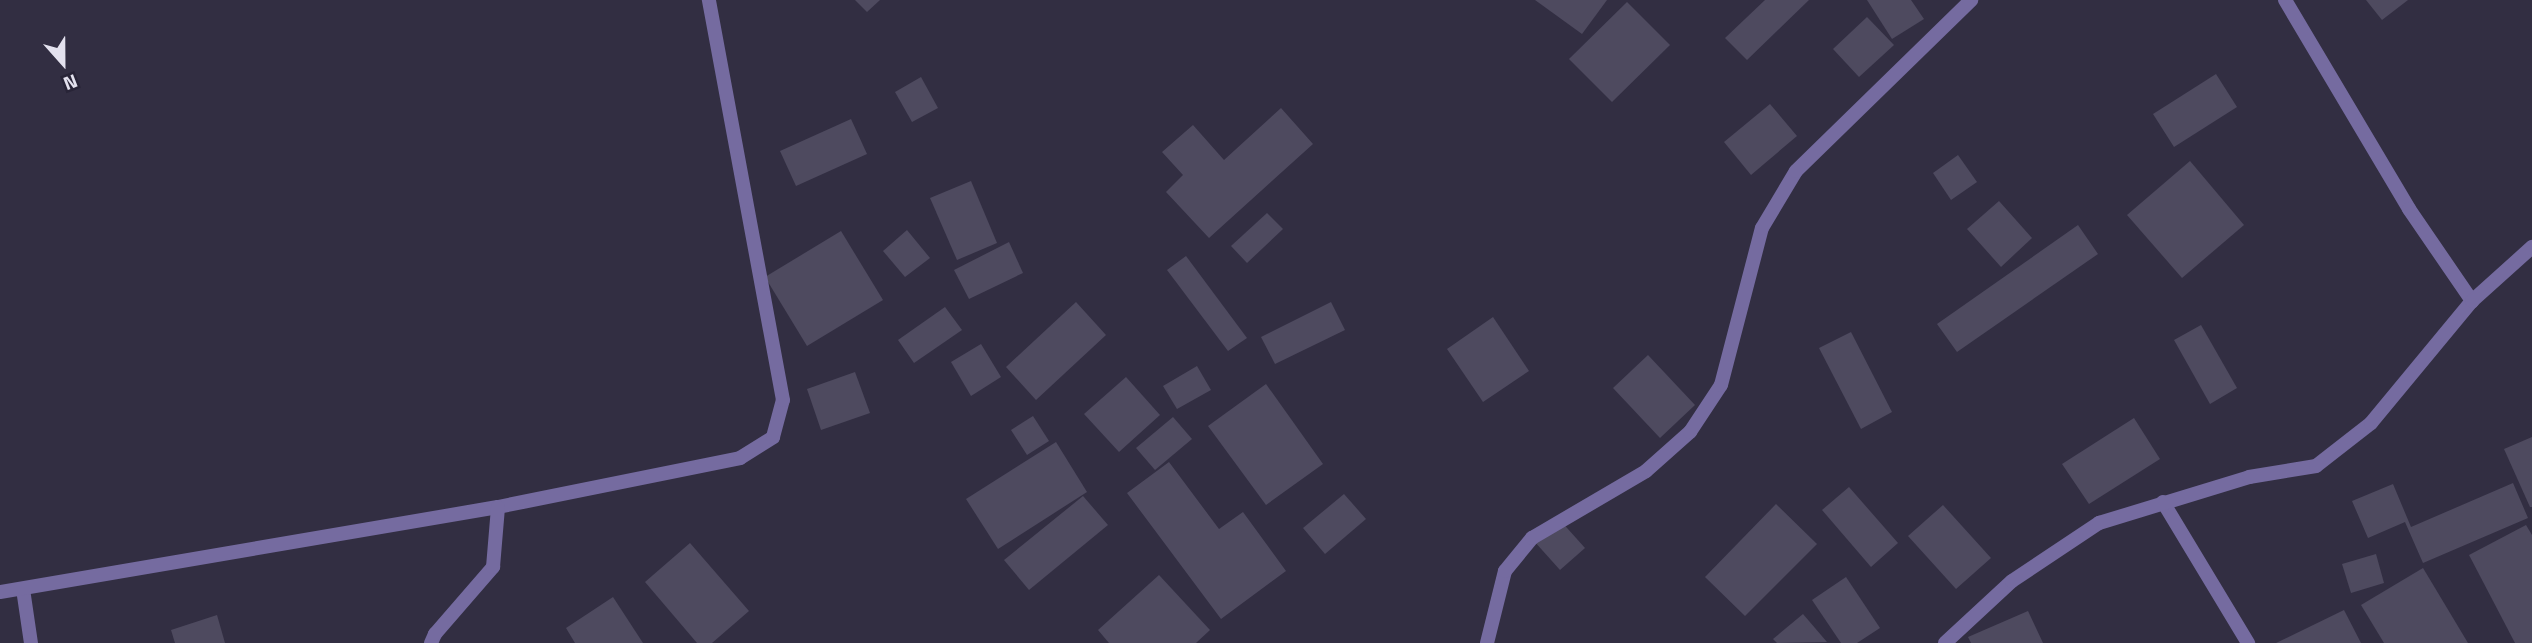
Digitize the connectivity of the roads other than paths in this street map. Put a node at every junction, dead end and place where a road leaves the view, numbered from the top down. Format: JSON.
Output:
{"nodes":[{"id":1,"x":709,"y":0,"type":"edge"},
{"id":2,"x":1971,"y":0,"type":"edge"},
{"id":3,"x":2285,"y":0,"type":"edge"},
{"id":4,"x":2530,"y":254,"type":"edge"},
{"id":5,"x":2472,"y":301,"type":"junction"},
{"id":6,"x":2163,"y":502,"type":"junction"},
{"id":7,"x":498,"y":507,"type":"junction"},
{"id":8,"x":23,"y":589,"type":"junction"},
{"id":9,"x":0,"y":592,"type":"edge"},
{"id":10,"x":31,"y":643,"type":"edge"},
{"id":11,"x":431,"y":643,"type":"edge"},
{"id":12,"x":1486,"y":643,"type":"edge"},
{"id":13,"x":1945,"y":643,"type":"edge"},
{"id":14,"x":2248,"y":643,"type":"edge"}],
"edges":[{"from":1,"to":7,"type":"street"},
{"from":2,"to":12,"type":"street"},
{"from":3,"to":5,"type":"street"},
{"from":4,"to":5,"type":"street"},
{"from":5,"to":6,"type":"street"},
{"from":6,"to":13,"type":"street"},
{"from":6,"to":14,"type":"street"},
{"from":7,"to":8,"type":"street"},
{"from":7,"to":11,"type":"street"},
{"from":8,"to":9,"type":"street"},
{"from":8,"to":10,"type":"street"}]}
